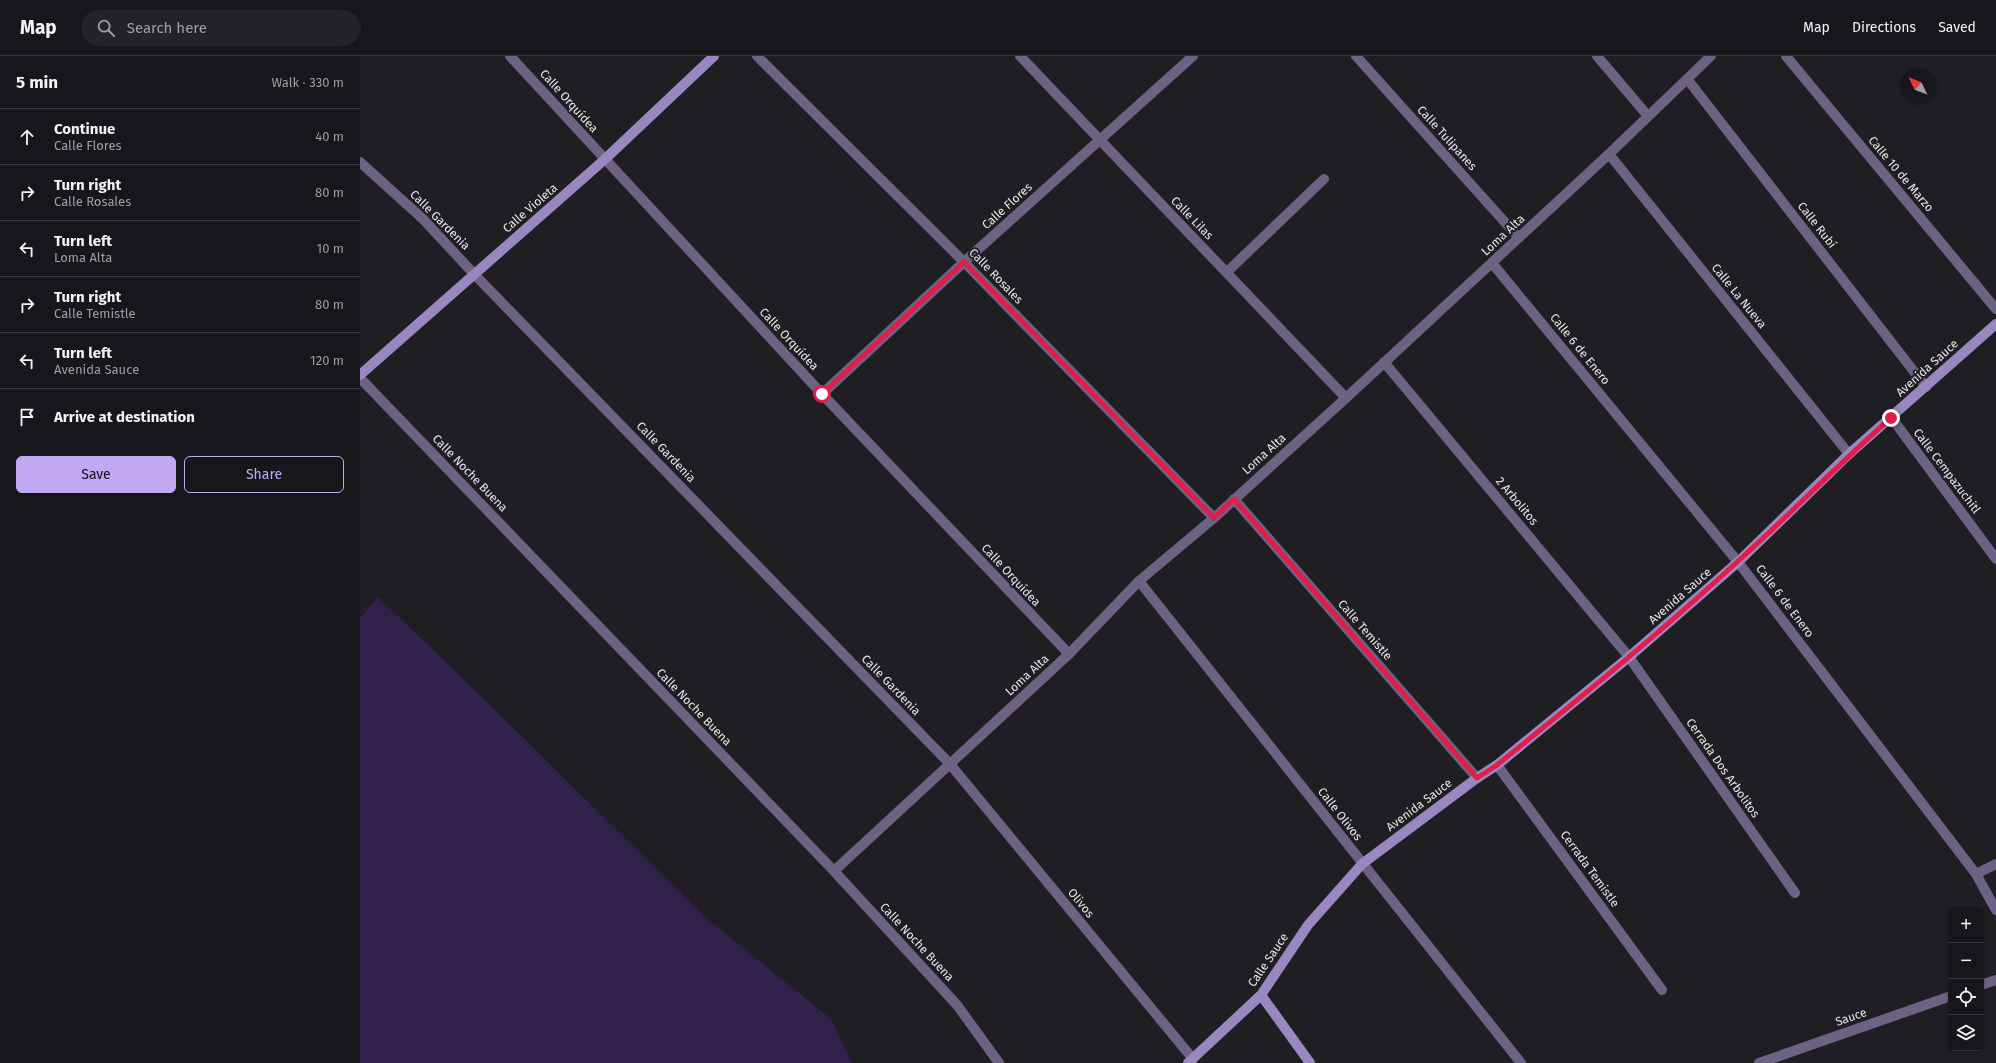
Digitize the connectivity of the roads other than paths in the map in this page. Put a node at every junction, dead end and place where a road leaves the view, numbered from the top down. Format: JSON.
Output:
{"nodes":[{"id":1,"x":510,"y":56,"type":"edge"},
{"id":2,"x":714,"y":56,"type":"edge"},
{"id":3,"x":757,"y":56,"type":"edge"},
{"id":4,"x":1020,"y":56,"type":"edge"},
{"id":5,"x":1193,"y":56,"type":"edge"},
{"id":6,"x":1356,"y":56,"type":"edge"},
{"id":7,"x":1597,"y":56,"type":"edge"},
{"id":8,"x":1711,"y":56,"type":"edge"},
{"id":9,"x":1786,"y":56,"type":"edge"},
{"id":10,"x":1688,"y":80,"type":"junction"},
{"id":11,"x":1648,"y":116,"type":"junction"},
{"id":12,"x":1100,"y":140,"type":"junction"},
{"id":13,"x":1609,"y":154,"type":"junction"},
{"id":14,"x":604,"y":160,"type":"junction"},
{"id":15,"x":360,"y":162,"type":"edge"},
{"id":16,"x":1324,"y":179,"type":"dead end"},
{"id":17,"x":1519,"y":238,"type":"junction"},
{"id":18,"x":964,"y":262,"type":"junction"},
{"id":19,"x":1492,"y":263,"type":"junction"},
{"id":20,"x":1226,"y":272,"type":"junction"},
{"id":21,"x":474,"y":274,"type":"junction"},
{"id":22,"x":1996,"y":309,"type":"edge"},
{"id":23,"x":1996,"y":324,"type":"edge"},
{"id":24,"x":1384,"y":362,"type":"junction"},
{"id":25,"x":360,"y":377,"type":"edge"},
{"id":26,"x":1926,"y":387,"type":"junction"},
{"id":27,"x":822,"y":394,"type":"junction"},
{"id":28,"x":1346,"y":398,"type":"junction"},
{"id":29,"x":1891,"y":418,"type":"junction"},
{"id":30,"x":1849,"y":454,"type":"junction"},
{"id":31,"x":1234,"y":499,"type":"junction"},
{"id":32,"x":1214,"y":518,"type":"junction"},
{"id":33,"x":1996,"y":559,"type":"edge"},
{"id":34,"x":1738,"y":562,"type":"junction"},
{"id":35,"x":1139,"y":582,"type":"junction"},
{"id":36,"x":1069,"y":654,"type":"junction"},
{"id":37,"x":1629,"y":658,"type":"junction"},
{"id":38,"x":950,"y":764,"type":"junction"},
{"id":39,"x":1497,"y":765,"type":"junction"},
{"id":40,"x":1477,"y":778,"type":"junction"},
{"id":41,"x":1362,"y":864,"type":"junction"},
{"id":42,"x":1996,"y":864,"type":"edge"},
{"id":43,"x":834,"y":871,"type":"junction"},
{"id":44,"x":1976,"y":874,"type":"junction"},
{"id":45,"x":1795,"y":893,"type":"dead end"},
{"id":46,"x":1996,"y":910,"type":"edge"},
{"id":47,"x":1996,"y":980,"type":"edge"},
{"id":48,"x":1984,"y":984,"type":"edge"},
{"id":49,"x":1662,"y":990,"type":"dead end"},
{"id":50,"x":1261,"y":995,"type":"junction"},
{"id":51,"x":1948,"y":997,"type":"edge"},
{"id":52,"x":1190,"y":1061,"type":"edge"},
{"id":53,"x":999,"y":1063,"type":"edge"},
{"id":54,"x":1310,"y":1063,"type":"edge"},
{"id":55,"x":1521,"y":1063,"type":"edge"},
{"id":56,"x":1759,"y":1063,"type":"edge"}],
"edges":[{"from":1,"to":14,"type":"street","name":"Calle Orquídea"},
{"from":2,"to":14,"type":"street","name":"Calle Violeta"},
{"from":3,"to":18,"type":"street","name":"Calle Rosales"},
{"from":4,"to":12,"type":"street","name":"Calle Lilas"},
{"from":5,"to":12,"type":"street","name":"Calle Flores"},
{"from":6,"to":17,"type":"street","name":"Calle Tulipanes"},
{"from":7,"to":11,"type":"street"},
{"from":8,"to":10,"type":"street","name":"Loma Alta"},
{"from":9,"to":22,"type":"street","name":"Calle 10 de Marzo"},
{"from":10,"to":11,"type":"street","name":"Loma Alta"},
{"from":10,"to":26,"type":"street","name":"Calle Rubí"},
{"from":11,"to":13,"type":"street","name":"Loma Alta"},
{"from":12,"to":18,"type":"street","name":"Calle Flores"},
{"from":12,"to":20,"type":"street","name":"Calle Lilas"},
{"from":13,"to":17,"type":"street","name":"Loma Alta"},
{"from":13,"to":30,"type":"street","name":"Calle La Nueva"},
{"from":14,"to":21,"type":"street","name":"Calle Violeta"},
{"from":14,"to":27,"type":"street","name":"Calle Orquídea"},
{"from":15,"to":21,"type":"street","name":"Calle Gardenia"},
{"from":16,"to":20,"type":"street"},
{"from":17,"to":19,"type":"street","name":"Loma Alta"},
{"from":18,"to":27,"type":"street","name":"Calle Flores"},
{"from":18,"to":32,"type":"street","name":"Calle Rosales"},
{"from":19,"to":24,"type":"street","name":"Loma Alta"},
{"from":19,"to":34,"type":"street","name":"Calle 6 de Enero"},
{"from":20,"to":28,"type":"street","name":"Calle Lilas"},
{"from":21,"to":25,"type":"street","name":"Calle Violeta"},
{"from":21,"to":38,"type":"street","name":"Calle Gardenia"},
{"from":23,"to":26,"type":"street","name":"Avenida Sauce"},
{"from":24,"to":28,"type":"street","name":"Loma Alta"},
{"from":24,"to":37,"type":"street","name":"2 Arbolitos"},
{"from":25,"to":43,"type":"street","name":"Calle Noche Buena"},
{"from":26,"to":29,"type":"street","name":"Avenida Sauce"},
{"from":27,"to":36,"type":"street","name":"Calle Orquídea"},
{"from":28,"to":31,"type":"street","name":"Loma Alta"},
{"from":29,"to":30,"type":"street","name":"Avenida Sauce"},
{"from":29,"to":33,"type":"street","name":"Calle Cempazuchitl"},
{"from":30,"to":34,"type":"street","name":"Avenida Sauce"},
{"from":31,"to":32,"type":"street","name":"Loma Alta"},
{"from":31,"to":40,"type":"street","name":"Calle Temistle"},
{"from":32,"to":35,"type":"street","name":"Loma Alta"},
{"from":34,"to":37,"type":"street","name":"Avenida Sauce"},
{"from":34,"to":44,"type":"street","name":"Calle 6 de Enero"},
{"from":35,"to":36,"type":"street","name":"Loma Alta"},
{"from":35,"to":41,"type":"street","name":"Calle Olivos"},
{"from":36,"to":38,"type":"street","name":"Loma Alta"},
{"from":37,"to":39,"type":"street","name":"Avenida Sauce"},
{"from":37,"to":45,"type":"street","name":"Cerrada Dos Arbolitos"},
{"from":38,"to":43,"type":"street","name":"Loma Alta"},
{"from":38,"to":52,"type":"street","name":"Olivos"},
{"from":39,"to":40,"type":"street","name":"Avenida Sauce"},
{"from":39,"to":49,"type":"street","name":"Cerrada Temistle"},
{"from":40,"to":41,"type":"street","name":"Avenida Sauce"},
{"from":41,"to":50,"type":"street","name":"Calle Sauce"},
{"from":41,"to":55,"type":"street","name":"Calle Olivos"},
{"from":42,"to":44,"type":"street"},
{"from":43,"to":53,"type":"street","name":"Calle Noche Buena"},
{"from":44,"to":46,"type":"street","name":"Calle 6 de Enero"},
{"from":47,"to":48,"type":"street"},
{"from":50,"to":52,"type":"street","name":"Calle Sauce"},
{"from":50,"to":54,"type":"street"},
{"from":51,"to":56,"type":"street","name":"Sauce"}]}
